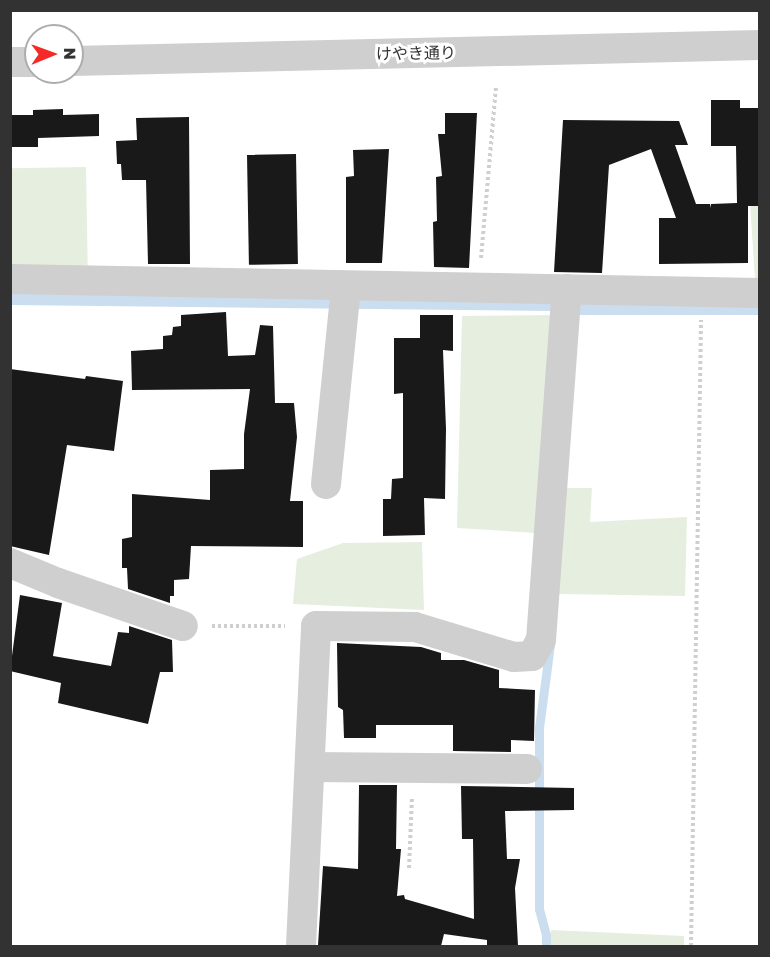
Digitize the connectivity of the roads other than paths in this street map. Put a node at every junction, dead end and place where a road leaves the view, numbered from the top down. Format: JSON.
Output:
{"nodes":[{"id":1,"x":759,"y":45,"type":"edge"},
{"id":2,"x":84,"y":61,"type":"edge"},
{"id":3,"x":10,"y":279,"type":"edge"},
{"id":4,"x":759,"y":293,"type":"edge"},
{"id":5,"x":345,"y":296,"type":"junction"},
{"id":6,"x":566,"y":301,"type":"junction"},
{"id":7,"x":326,"y":484,"type":"dead end"},
{"id":8,"x":10,"y":563,"type":"edge"},
{"id":9,"x":183,"y":626,"type":"road end"},
{"id":10,"x":310,"y":767,"type":"junction"},
{"id":11,"x":526,"y":769,"type":"dead end"},
{"id":12,"x":301,"y":946,"type":"edge"}],
"edges":[{"from":1,"to":2,"type":"street","name":"けやき通り"},
{"from":3,"to":5,"type":"street"},
{"from":4,"to":6,"type":"street"},
{"from":5,"to":6,"type":"street"},
{"from":5,"to":7,"type":"street"},
{"from":6,"to":10,"type":"street"},
{"from":8,"to":9,"type":"street"},
{"from":10,"to":11,"type":"street"},
{"from":10,"to":12,"type":"street"}]}
